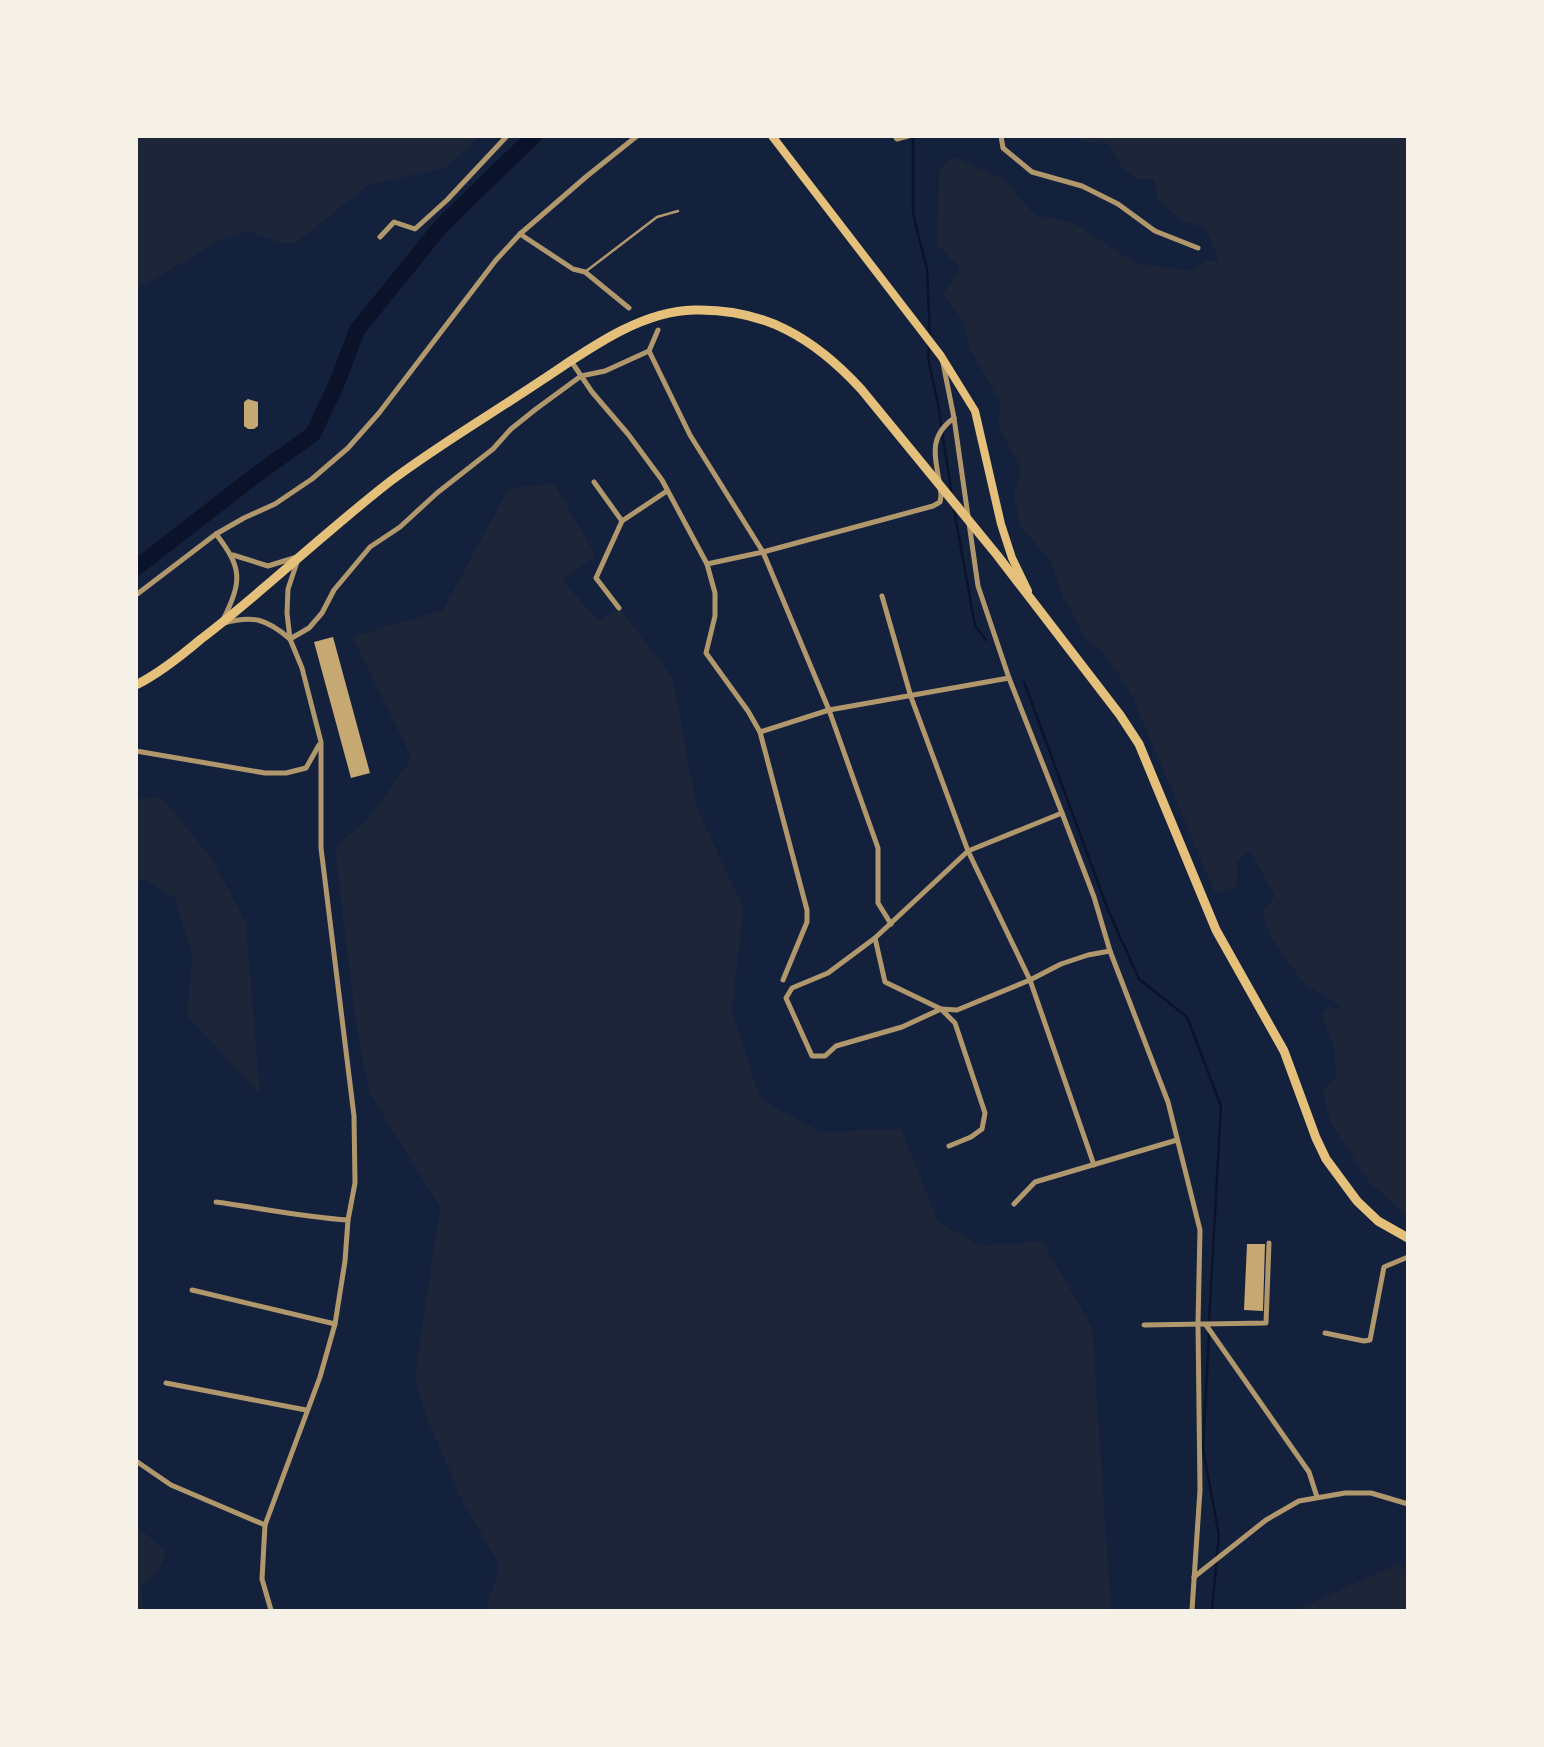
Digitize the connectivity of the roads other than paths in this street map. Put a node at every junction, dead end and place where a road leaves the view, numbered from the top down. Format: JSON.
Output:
{"nodes":[{"id":1,"x":507,"y":136,"type":"edge"},
{"id":2,"x":637,"y":136,"type":"edge"},
{"id":3,"x":772,"y":136,"type":"edge"},
{"id":4,"x":895,"y":136,"type":"edge"},
{"id":5,"x":908,"y":136,"type":"edge"},
{"id":6,"x":1001,"y":136,"type":"edge"},
{"id":7,"x":678,"y":211,"type":"dead end"},
{"id":8,"x":520,"y":234,"type":"junction"},
{"id":9,"x":380,"y":237,"type":"dead end"},
{"id":10,"x":1198,"y":248,"type":"dead end"},
{"id":11,"x":585,"y":272,"type":"junction"},
{"id":12,"x":629,"y":308,"type":"dead end"},
{"id":13,"x":658,"y":330,"type":"dead end"},
{"id":14,"x":649,"y":351,"type":"junction"},
{"id":15,"x":940,"y":354,"type":"junction"},
{"id":16,"x":571,"y":361,"type":"junction"},
{"id":17,"x":581,"y":376,"type":"junction"},
{"id":18,"x":954,"y":418,"type":"junction"},
{"id":19,"x":594,"y":482,"type":"dead end"},
{"id":20,"x":667,"y":491,"type":"junction"},
{"id":21,"x":622,"y":521,"type":"junction"},
{"id":22,"x":216,"y":534,"type":"junction"},
{"id":23,"x":763,"y":552,"type":"junction"},
{"id":24,"x":233,"y":555,"type":"junction"},
{"id":25,"x":300,"y":556,"type":"junction"},
{"id":26,"x":707,"y":564,"type":"junction"},
{"id":27,"x":136,"y":595,"type":"edge"},
{"id":28,"x":882,"y":596,"type":"dead end"},
{"id":29,"x":1033,"y":600,"type":"junction"},
{"id":30,"x":619,"y":608,"type":"dead end"},
{"id":31,"x":221,"y":624,"type":"junction"},
{"id":32,"x":290,"y":639,"type":"junction"},
{"id":33,"x":1009,"y":678,"type":"junction"},
{"id":34,"x":136,"y":685,"type":"edge"},
{"id":35,"x":911,"y":697,"type":"junction"},
{"id":36,"x":829,"y":710,"type":"junction"},
{"id":37,"x":760,"y":732,"type":"junction"},
{"id":38,"x":321,"y":742,"type":"junction"},
{"id":39,"x":136,"y":751,"type":"edge"},
{"id":40,"x":1062,"y":813,"type":"junction"},
{"id":41,"x":968,"y":851,"type":"junction"},
{"id":42,"x":891,"y":923,"type":"junction"},
{"id":43,"x":875,"y":938,"type":"junction"},
{"id":44,"x":1110,"y":951,"type":"junction"},
{"id":45,"x":783,"y":980,"type":"dead end"},
{"id":46,"x":1030,"y":980,"type":"junction"},
{"id":47,"x":942,"y":1009,"type":"junction"},
{"id":48,"x":1177,"y":1140,"type":"junction"},
{"id":49,"x":949,"y":1146,"type":"dead end"},
{"id":50,"x":1094,"y":1165,"type":"junction"},
{"id":51,"x":216,"y":1202,"type":"dead end"},
{"id":52,"x":1014,"y":1205,"type":"dead end"},
{"id":53,"x":348,"y":1220,"type":"junction"},
{"id":54,"x":1408,"y":1238,"type":"edge"},
{"id":55,"x":1269,"y":1243,"type":"dead end"},
{"id":56,"x":1408,"y":1257,"type":"edge"},
{"id":57,"x":192,"y":1290,"type":"dead end"},
{"id":58,"x":335,"y":1324,"type":"junction"},
{"id":59,"x":1198,"y":1324,"type":"junction"},
{"id":60,"x":1143,"y":1325,"type":"dead end"},
{"id":61,"x":1206,"y":1325,"type":"junction"},
{"id":62,"x":1325,"y":1333,"type":"dead end"},
{"id":63,"x":166,"y":1383,"type":"dead end"},
{"id":64,"x":306,"y":1410,"type":"junction"},
{"id":65,"x":136,"y":1461,"type":"edge"},
{"id":66,"x":1317,"y":1497,"type":"junction"},
{"id":67,"x":1408,"y":1504,"type":"edge"},
{"id":68,"x":265,"y":1525,"type":"junction"},
{"id":69,"x":1194,"y":1577,"type":"junction"},
{"id":70,"x":271,"y":1611,"type":"edge"},
{"id":71,"x":1192,"y":1611,"type":"edge"}],
"edges":[{"from":1,"to":9,"type":"street"},
{"from":2,"to":8,"type":"street"},
{"from":3,"to":15,"type":"main road"},
{"from":4,"to":5,"type":"street"},
{"from":6,"to":10,"type":"street"},
{"from":7,"to":11,"type":"lane"},
{"from":8,"to":11,"type":"street"},
{"from":8,"to":22,"type":"street"},
{"from":11,"to":12,"type":"street"},
{"from":13,"to":14,"type":"street"},
{"from":14,"to":17,"type":"street"},
{"from":14,"to":23,"type":"street"},
{"from":15,"to":18,"type":"street"},
{"from":15,"to":29,"type":"main road"},
{"from":16,"to":17,"type":"street"},
{"from":16,"to":25,"type":"highway"},
{"from":16,"to":29,"type":"highway"},
{"from":17,"to":20,"type":"street"},
{"from":17,"to":32,"type":"street"},
{"from":18,"to":23,"type":"street"},
{"from":18,"to":33,"type":"street"},
{"from":19,"to":21,"type":"street"},
{"from":20,"to":21,"type":"street"},
{"from":20,"to":26,"type":"street"},
{"from":21,"to":30,"type":"street"},
{"from":22,"to":24,"type":"street"},
{"from":22,"to":27,"type":"street"},
{"from":23,"to":26,"type":"street"},
{"from":23,"to":36,"type":"street"},
{"from":24,"to":25,"type":"street"},
{"from":24,"to":31,"type":"street"},
{"from":25,"to":31,"type":"highway"},
{"from":25,"to":32,"type":"street"},
{"from":26,"to":37,"type":"street"},
{"from":28,"to":35,"type":"street"},
{"from":29,"to":54,"type":"highway"},
{"from":31,"to":32,"type":"street"},
{"from":31,"to":34,"type":"highway"},
{"from":32,"to":38,"type":"street"},
{"from":33,"to":35,"type":"street"},
{"from":33,"to":40,"type":"street"},
{"from":35,"to":36,"type":"street"},
{"from":35,"to":41,"type":"street"},
{"from":36,"to":37,"type":"street"},
{"from":36,"to":42,"type":"street"},
{"from":37,"to":45,"type":"street"},
{"from":38,"to":39,"type":"street"},
{"from":38,"to":53,"type":"street"},
{"from":40,"to":41,"type":"street"},
{"from":40,"to":44,"type":"street"},
{"from":41,"to":42,"type":"street"},
{"from":41,"to":46,"type":"street"},
{"from":42,"to":43,"type":"street"},
{"from":43,"to":47,"type":"street"},
{"from":43,"to":47,"type":"street"},
{"from":44,"to":46,"type":"street"},
{"from":44,"to":48,"type":"street"},
{"from":46,"to":47,"type":"street"},
{"from":46,"to":50,"type":"street"},
{"from":47,"to":49,"type":"street"},
{"from":48,"to":50,"type":"street"},
{"from":48,"to":59,"type":"street"},
{"from":50,"to":52,"type":"street"},
{"from":51,"to":53,"type":"street"},
{"from":53,"to":58,"type":"street"},
{"from":55,"to":61,"type":"street"},
{"from":56,"to":62,"type":"street"},
{"from":57,"to":58,"type":"street"},
{"from":58,"to":64,"type":"street"},
{"from":59,"to":60,"type":"street"},
{"from":59,"to":61,"type":"street"},
{"from":59,"to":69,"type":"street"},
{"from":61,"to":66,"type":"street"},
{"from":63,"to":64,"type":"street"},
{"from":64,"to":68,"type":"street"},
{"from":65,"to":68,"type":"street"},
{"from":66,"to":67,"type":"street"},
{"from":66,"to":69,"type":"street"},
{"from":68,"to":70,"type":"street"},
{"from":69,"to":71,"type":"street"}]}
